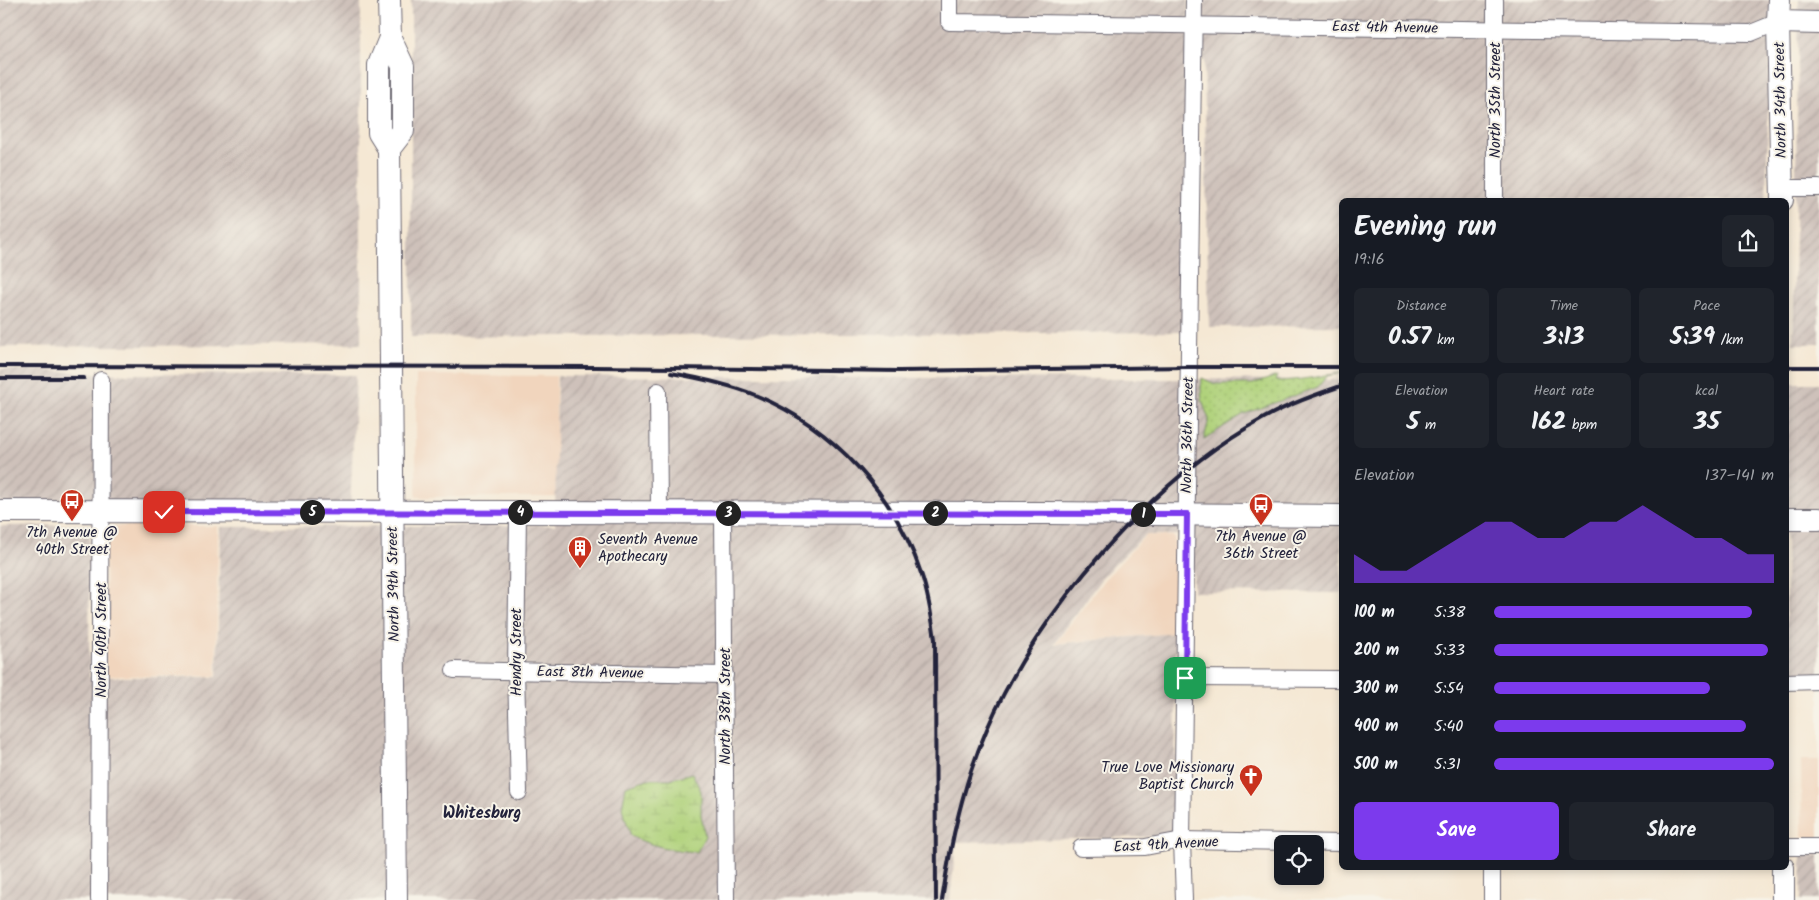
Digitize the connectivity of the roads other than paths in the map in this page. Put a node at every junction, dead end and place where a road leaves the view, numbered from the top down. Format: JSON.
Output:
{"nodes":[{"id":1,"x":389,"y":0,"type":"edge"},
{"id":2,"x":949,"y":0,"type":"edge"},
{"id":3,"x":1194,"y":0,"type":"edge"},
{"id":4,"x":1495,"y":0,"type":"edge"},
{"id":5,"x":1779,"y":0,"type":"edge"},
{"id":6,"x":1778,"y":22,"type":"junction"},
{"id":7,"x":1819,"y":23,"type":"edge"},
{"id":8,"x":1194,"y":25,"type":"junction"},
{"id":9,"x":1496,"y":28,"type":"junction"},
{"id":10,"x":1819,"y":188,"type":"edge"},
{"id":11,"x":1782,"y":194,"type":"edge"},
{"id":12,"x":1495,"y":198,"type":"edge"},
{"id":13,"x":101,"y":380,"type":"dead end"},
{"id":14,"x":658,"y":391,"type":"dead end"},
{"id":15,"x":0,"y":512,"type":"edge"},
{"id":16,"x":101,"y":512,"type":"junction"},
{"id":17,"x":393,"y":512,"type":"junction"},
{"id":18,"x":518,"y":512,"type":"junction"},
{"id":19,"x":659,"y":512,"type":"junction"},
{"id":20,"x":723,"y":513,"type":"junction"},
{"id":21,"x":1187,"y":514,"type":"junction"},
{"id":22,"x":1339,"y":516,"type":"edge"},
{"id":23,"x":1789,"y":519,"type":"edge"},
{"id":24,"x":1819,"y":519,"type":"edge"},
{"id":25,"x":454,"y":670,"type":"dead end"},
{"id":26,"x":516,"y":670,"type":"junction"},
{"id":27,"x":725,"y":675,"type":"junction"},
{"id":28,"x":1185,"y":678,"type":"junction"},
{"id":29,"x":1339,"y":679,"type":"edge"},
{"id":30,"x":1819,"y":681,"type":"edge"},
{"id":31,"x":1789,"y":682,"type":"edge"},
{"id":32,"x":519,"y":792,"type":"dead end"},
{"id":33,"x":1182,"y":840,"type":"junction"},
{"id":34,"x":1339,"y":844,"type":"edge"},
{"id":35,"x":1789,"y":847,"type":"edge"},
{"id":36,"x":1819,"y":847,"type":"edge"},
{"id":37,"x":1081,"y":848,"type":"dead end"},
{"id":38,"x":1492,"y":870,"type":"edge"},
{"id":39,"x":1783,"y":870,"type":"edge"},
{"id":40,"x":99,"y":900,"type":"edge"},
{"id":41,"x":396,"y":900,"type":"edge"},
{"id":42,"x":726,"y":900,"type":"edge"},
{"id":43,"x":1184,"y":900,"type":"edge"},
{"id":44,"x":1492,"y":900,"type":"edge"},
{"id":45,"x":1783,"y":900,"type":"edge"}],
"edges":[{"from":1,"to":17,"type":"street","name":"North 39th Street"},
{"from":2,"to":8,"type":"street","name":"East 4th Avenue"},
{"from":3,"to":8,"type":"street","name":"North 36th Street"},
{"from":4,"to":9,"type":"street","name":"North 35th Street"},
{"from":5,"to":6,"type":"street","name":"North 34th Street"},
{"from":6,"to":7,"type":"street","name":"East 4th Avenue"},
{"from":6,"to":9,"type":"street","name":"East 4th Avenue"},
{"from":6,"to":11,"type":"street","name":"North 34th Street"},
{"from":8,"to":9,"type":"street","name":"East 4th Avenue"},
{"from":8,"to":21,"type":"street","name":"North 36th Street"},
{"from":9,"to":12,"type":"street","name":"North 35th Street"},
{"from":10,"to":11,"type":"street"},
{"from":13,"to":16,"type":"street","name":"North 40th Street"},
{"from":14,"to":19,"type":"street"},
{"from":15,"to":16,"type":"street"},
{"from":16,"to":17,"type":"street"},
{"from":16,"to":40,"type":"street","name":"North 40th Street"},
{"from":17,"to":18,"type":"street"},
{"from":17,"to":41,"type":"street","name":"North 39th Street"},
{"from":18,"to":19,"type":"street"},
{"from":18,"to":26,"type":"street","name":"Hendry Street"},
{"from":19,"to":20,"type":"street"},
{"from":20,"to":21,"type":"street"},
{"from":20,"to":27,"type":"street","name":"North 38th Street"},
{"from":21,"to":22,"type":"street"},
{"from":21,"to":28,"type":"street","name":"North 36th Street"},
{"from":23,"to":24,"type":"street"},
{"from":25,"to":26,"type":"street","name":"East 8th Avenue"},
{"from":26,"to":27,"type":"street","name":"East 8th Avenue"},
{"from":26,"to":32,"type":"street","name":"Hendry Street"},
{"from":27,"to":42,"type":"street","name":"North 38th Street"},
{"from":28,"to":29,"type":"street"},
{"from":28,"to":33,"type":"street","name":"North 36th Street"},
{"from":30,"to":31,"type":"street"},
{"from":33,"to":34,"type":"street","name":"East 9th Avenue"},
{"from":33,"to":37,"type":"street","name":"East 9th Avenue"},
{"from":33,"to":43,"type":"street","name":"North 36th Street"},
{"from":35,"to":36,"type":"street"},
{"from":38,"to":44,"type":"street"},
{"from":39,"to":45,"type":"street"}]}
